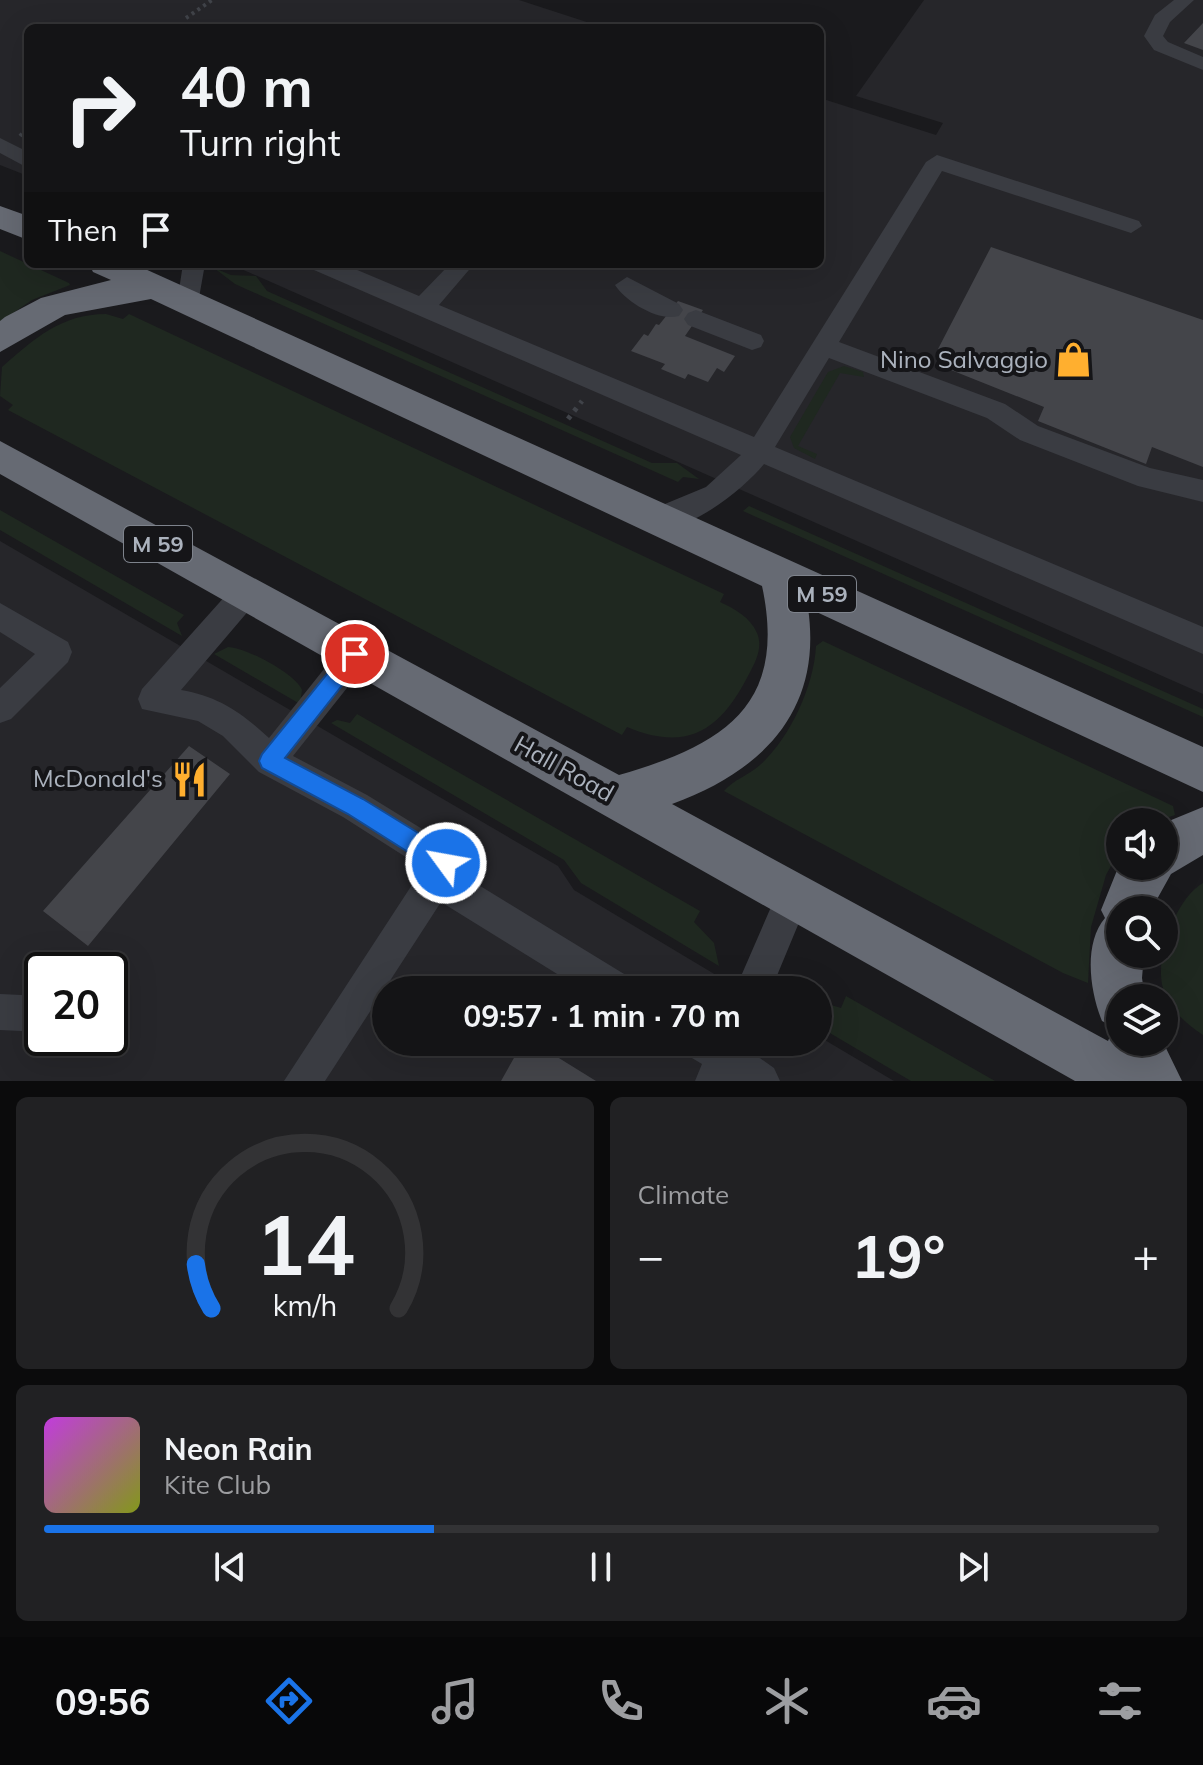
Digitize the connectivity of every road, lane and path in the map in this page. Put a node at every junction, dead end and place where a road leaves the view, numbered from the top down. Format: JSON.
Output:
{"nodes":[{"id":1,"x":212,"y":0,"type":"edge"},
{"id":2,"x":1185,"y":0,"type":"edge"},
{"id":3,"x":186,"y":18,"type":"dead end"},
{"id":4,"x":1203,"y":64,"type":"edge"},
{"id":5,"x":0,"y":144,"type":"edge"},
{"id":6,"x":24,"y":159,"type":"edge"},
{"id":7,"x":0,"y":216,"type":"edge"},
{"id":8,"x":1131,"y":226,"type":"dead end"},
{"id":9,"x":24,"y":227,"type":"edge"},
{"id":10,"x":119,"y":268,"type":"edge"},
{"id":11,"x":332,"y":268,"type":"edge"},
{"id":12,"x":459,"y":268,"type":"edge"},
{"id":13,"x":179,"y":285,"type":"edge"},
{"id":14,"x":627,"y":285,"type":"dead end"},
{"id":15,"x":424,"y":306,"type":"junction"},
{"id":16,"x":671,"y":310,"type":"dead end"},
{"id":17,"x":696,"y":319,"type":"dead end"},
{"id":18,"x":0,"y":339,"type":"edge"},
{"id":19,"x":752,"y":341,"type":"dead end"},
{"id":20,"x":824,"y":346,"type":"junction"},
{"id":21,"x":588,"y":392,"type":"dead end"},
{"id":22,"x":568,"y":419,"type":"dead end"},
{"id":23,"x":759,"y":451,"type":"junction"},
{"id":24,"x":0,"y":456,"type":"edge"},
{"id":25,"x":1203,"y":491,"type":"edge"},
{"id":26,"x":658,"y":519,"type":"junction"},
{"id":27,"x":780,"y":575,"type":"junction"},
{"id":28,"x":246,"y":593,"type":"junction"},
{"id":29,"x":0,"y":616,"type":"edge"},
{"id":30,"x":1203,"y":641,"type":"edge"},
{"id":31,"x":355,"y":654,"type":"junction"},
{"id":32,"x":0,"y":709,"type":"edge"},
{"id":33,"x":270,"y":761,"type":"junction"},
{"id":34,"x":1203,"y":770,"type":"edge"},
{"id":35,"x":617,"y":798,"type":"junction"},
{"id":36,"x":1203,"y":831,"type":"edge"},
{"id":37,"x":1178,"y":841,"type":"edge"},
{"id":38,"x":436,"y":879,"type":"junction"},
{"id":39,"x":793,"y":896,"type":"junction"},
{"id":40,"x":593,"y":976,"type":"edge"},
{"id":41,"x":759,"y":976,"type":"edge"},
{"id":42,"x":0,"y":1012,"type":"edge"},
{"id":43,"x":24,"y":1016,"type":"edge"},
{"id":44,"x":718,"y":1056,"type":"edge"},
{"id":45,"x":1142,"y":1056,"type":"edge"},
{"id":46,"x":303,"y":1081,"type":"edge"},
{"id":47,"x":761,"y":1081,"type":"edge"},
{"id":48,"x":1128,"y":1081,"type":"edge"},
{"id":49,"x":1155,"y":1081,"type":"edge"}],
"edges":[{"from":1,"to":3,"type":"path"},
{"from":2,"to":4,"type":"lane"},
{"from":5,"to":6,"type":"lane"},
{"from":7,"to":9,"type":"highway"},
{"from":8,"to":20,"type":"lane"},
{"from":10,"to":13,"type":"highway","number":"M 59"},
{"from":11,"to":15,"type":"lane"},
{"from":12,"to":15,"type":"lane"},
{"from":13,"to":18,"type":"highway"},
{"from":13,"to":26,"type":"highway","number":"M 59"},
{"from":14,"to":16,"type":"lane"},
{"from":15,"to":23,"type":"lane"},
{"from":17,"to":19,"type":"lane"},
{"from":20,"to":23,"type":"lane"},
{"from":20,"to":25,"type":"lane"},
{"from":21,"to":22,"type":"path"},
{"from":23,"to":26,"type":"lane"},
{"from":23,"to":30,"type":"lane"},
{"from":24,"to":28,"type":"highway","name":"Hall Road","number":"M 59"},
{"from":26,"to":27,"type":"highway","number":"M 59"},
{"from":27,"to":34,"type":"highway","number":"M 59"},
{"from":27,"to":35,"type":"highway"},
{"from":28,"to":31,"type":"highway","name":"Hall Road","number":"M 59"},
{"from":28,"to":33,"type":"lane"},
{"from":29,"to":32,"type":"lane"},
{"from":31,"to":33,"type":"lane"},
{"from":31,"to":35,"type":"highway","name":"Hall Road","number":"M 59"},
{"from":33,"to":38,"type":"lane"},
{"from":35,"to":39,"type":"highway","name":"Hall Road","number":"M 59"},
{"from":36,"to":37,"type":"highway"},
{"from":38,"to":40,"type":"lane"},
{"from":38,"to":46,"type":"lane"},
{"from":39,"to":41,"type":"lane"},
{"from":39,"to":48,"type":"highway","name":"Hall Road","number":"M 59"},
{"from":42,"to":43,"type":"lane"},
{"from":44,"to":47,"type":"lane"},
{"from":45,"to":49,"type":"highway"}]}
